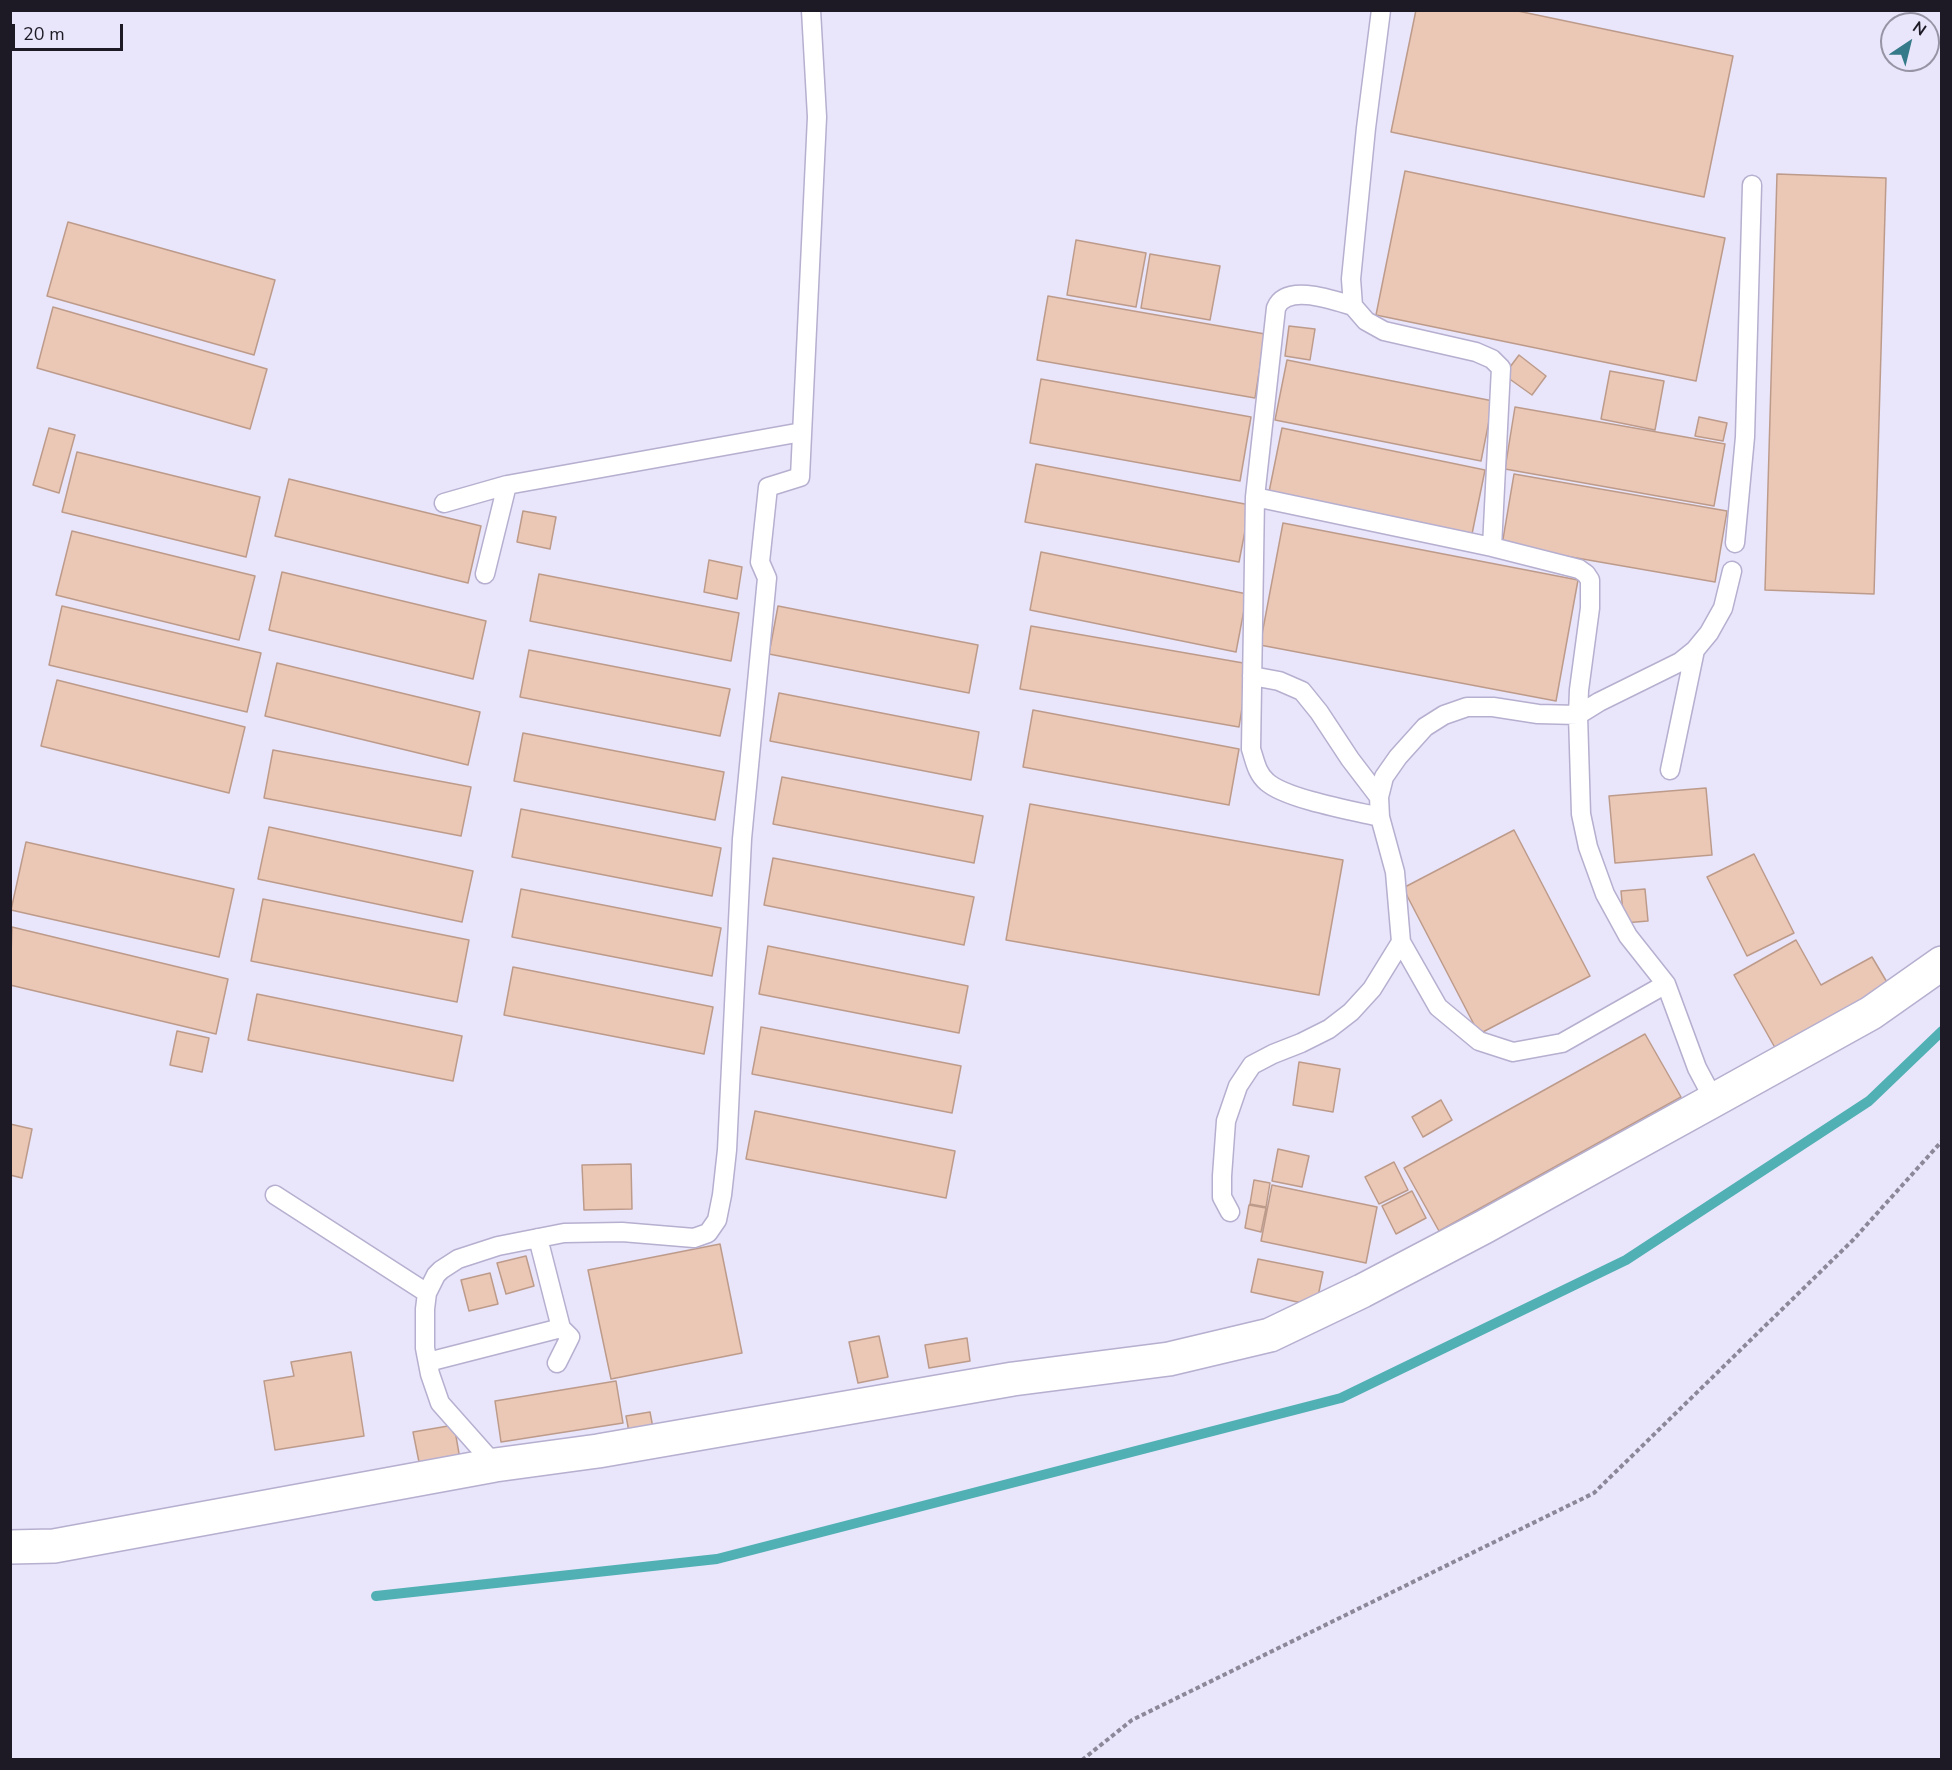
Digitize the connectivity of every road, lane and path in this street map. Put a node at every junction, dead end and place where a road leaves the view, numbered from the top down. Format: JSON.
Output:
{"nodes":[{"id":1,"x":811,"y":10,"type":"edge"},
{"id":2,"x":1381,"y":10,"type":"edge"},
{"id":3,"x":1752,"y":185,"type":"dead end"},
{"id":4,"x":1353,"y":306,"type":"junction"},
{"id":5,"x":802,"y":432,"type":"junction"},
{"id":6,"x":507,"y":485,"type":"junction"},
{"id":7,"x":1255,"y":497,"type":"junction"},
{"id":8,"x":444,"y":503,"type":"dead end"},
{"id":9,"x":1735,"y":543,"type":"dead end"},
{"id":10,"x":1492,"y":547,"type":"junction"},
{"id":11,"x":1732,"y":571,"type":"dead end"},
{"id":12,"x":484,"y":574,"type":"dead end"},
{"id":13,"x":1695,"y":650,"type":"junction"},
{"id":14,"x":1252,"y":676,"type":"junction"},
{"id":15,"x":1578,"y":715,"type":"junction"},
{"id":16,"x":1670,"y":770,"type":"dead end"},
{"id":17,"x":1378,"y":797,"type":"junction"},
{"id":18,"x":1380,"y":817,"type":"junction"},
{"id":19,"x":1401,"y":942,"type":"junction"},
{"id":20,"x":1941,"y":963,"type":"edge"},
{"id":21,"x":1666,"y":984,"type":"junction"},
{"id":22,"x":1714,"y":1100,"type":"junction"},
{"id":23,"x":1941,"y":1141,"type":"edge"},
{"id":24,"x":275,"y":1195,"type":"dead end"},
{"id":25,"x":1230,"y":1212,"type":"dead end"},
{"id":26,"x":538,"y":1238,"type":"junction"},
{"id":27,"x":427,"y":1293,"type":"junction"},
{"id":28,"x":572,"y":1332,"type":"junction"},
{"id":29,"x":428,"y":1362,"type":"junction"},
{"id":30,"x":557,"y":1363,"type":"dead end"},
{"id":31,"x":495,"y":1465,"type":"junction"},
{"id":32,"x":10,"y":1547,"type":"edge"},
{"id":33,"x":1082,"y":1760,"type":"edge"}],
"edges":[{"from":1,"to":5,"type":"lane"},
{"from":2,"to":4,"type":"lane"},
{"from":3,"to":9,"type":"lane"},
{"from":4,"to":7,"type":"lane"},
{"from":4,"to":10,"type":"lane"},
{"from":5,"to":6,"type":"lane"},
{"from":5,"to":26,"type":"lane"},
{"from":6,"to":8,"type":"lane"},
{"from":6,"to":12,"type":"lane"},
{"from":7,"to":10,"type":"lane"},
{"from":7,"to":14,"type":"lane"},
{"from":10,"to":15,"type":"lane"},
{"from":11,"to":13,"type":"lane"},
{"from":13,"to":15,"type":"lane"},
{"from":13,"to":16,"type":"lane"},
{"from":14,"to":17,"type":"lane"},
{"from":14,"to":18,"type":"lane"},
{"from":15,"to":17,"type":"lane"},
{"from":15,"to":21,"type":"lane"},
{"from":17,"to":18,"type":"lane"},
{"from":18,"to":19,"type":"lane"},
{"from":19,"to":21,"type":"lane"},
{"from":19,"to":25,"type":"lane"},
{"from":20,"to":22,"type":"street"},
{"from":21,"to":22,"type":"lane"},
{"from":22,"to":31,"type":"street"},
{"from":23,"to":33,"type":"path"},
{"from":24,"to":27,"type":"lane"},
{"from":26,"to":27,"type":"lane"},
{"from":26,"to":28,"type":"lane"},
{"from":27,"to":29,"type":"lane"},
{"from":28,"to":29,"type":"lane"},
{"from":28,"to":30,"type":"lane"},
{"from":29,"to":31,"type":"lane"},
{"from":31,"to":32,"type":"street"}]}
